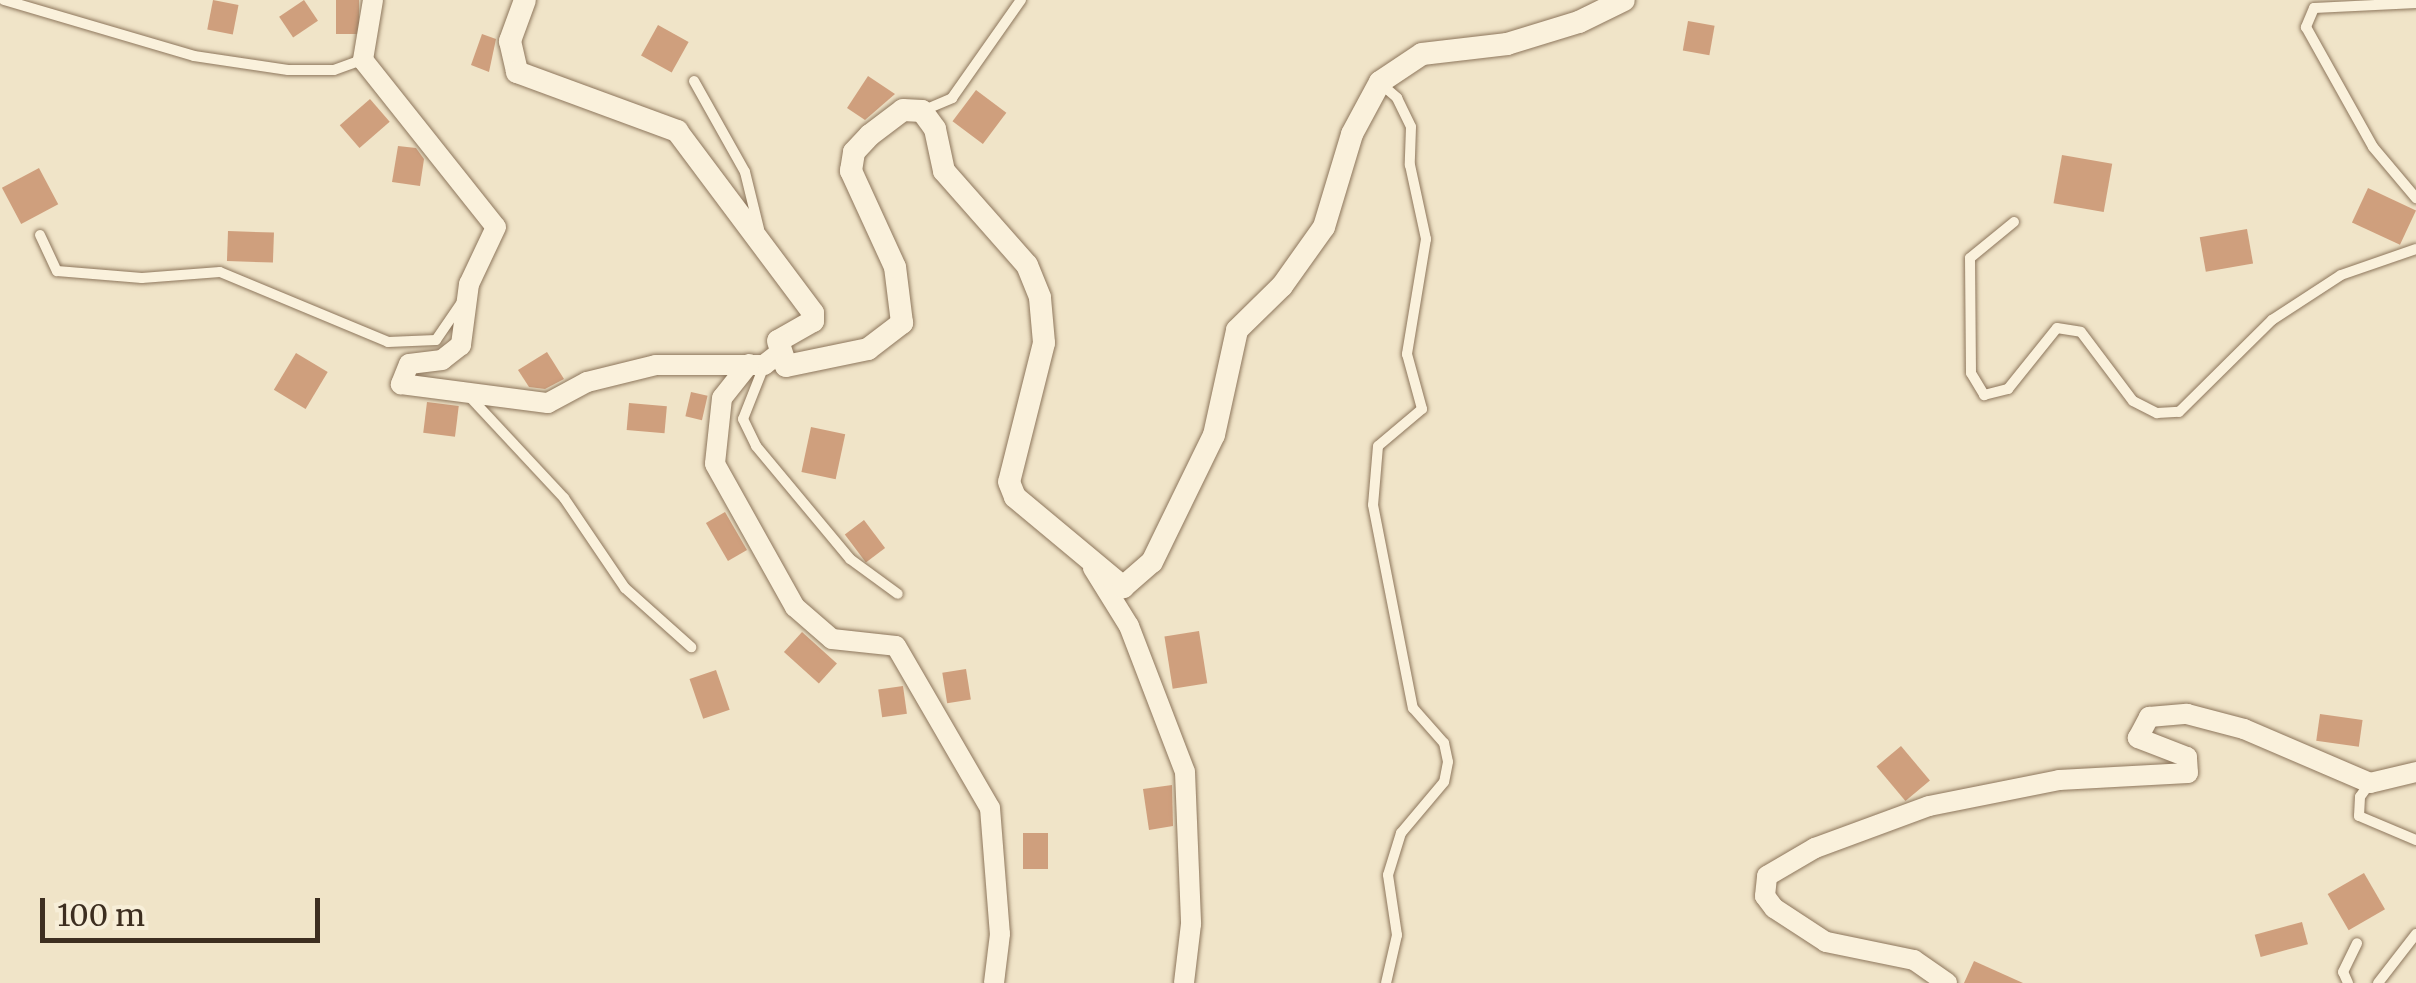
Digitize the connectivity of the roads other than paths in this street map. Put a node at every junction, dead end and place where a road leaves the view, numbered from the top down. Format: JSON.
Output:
{"nodes":[{"id":1,"x":4,"y":0,"type":"edge"},
{"id":2,"x":373,"y":0,"type":"edge"},
{"id":3,"x":525,"y":0,"type":"edge"},
{"id":4,"x":1020,"y":0,"type":"edge"},
{"id":5,"x":1624,"y":0,"type":"edge"},
{"id":6,"x":2416,"y":3,"type":"edge"},
{"id":7,"x":363,"y":60,"type":"junction"},
{"id":8,"x":694,"y":80,"type":"dead end"},
{"id":9,"x":1380,"y":82,"type":"junction"},
{"id":10,"x":922,"y":111,"type":"junction"},
{"id":11,"x":2416,"y":198,"type":"edge"},
{"id":12,"x":2014,"y":222,"type":"dead end"},
{"id":13,"x":40,"y":235,"type":"dead end"},
{"id":14,"x":763,"y":244,"type":"junction"},
{"id":15,"x":2416,"y":249,"type":"edge"},
{"id":16,"x":466,"y":296,"type":"junction"},
{"id":17,"x":764,"y":361,"type":"junction"},
{"id":18,"x":469,"y":395,"type":"junction"},
{"id":19,"x":1093,"y":568,"type":"junction"},
{"id":20,"x":898,"y":594,"type":"dead end"},
{"id":21,"x":691,"y":647,"type":"dead end"},
{"id":22,"x":2416,"y":772,"type":"edge"},
{"id":23,"x":2370,"y":783,"type":"junction"},
{"id":24,"x":2416,"y":840,"type":"edge"},
{"id":25,"x":2416,"y":934,"type":"edge"},
{"id":26,"x":2358,"y":943,"type":"dead end"},
{"id":27,"x":994,"y":983,"type":"edge"},
{"id":28,"x":1184,"y":983,"type":"edge"},
{"id":29,"x":1386,"y":983,"type":"edge"},
{"id":30,"x":1947,"y":983,"type":"edge"},
{"id":31,"x":2348,"y":983,"type":"edge"},
{"id":32,"x":2378,"y":983,"type":"edge"}],
"edges":[{"from":1,"to":7,"type":"lane"},
{"from":2,"to":7,"type":"street"},
{"from":3,"to":14,"type":"street"},
{"from":4,"to":10,"type":"lane"},
{"from":5,"to":9,"type":"street"},
{"from":6,"to":11,"type":"lane"},
{"from":7,"to":16,"type":"street"},
{"from":8,"to":14,"type":"lane"},
{"from":9,"to":19,"type":"street"},
{"from":9,"to":29,"type":"lane"},
{"from":10,"to":17,"type":"street"},
{"from":10,"to":19,"type":"street"},
{"from":12,"to":15,"type":"lane"},
{"from":13,"to":16,"type":"lane"},
{"from":14,"to":17,"type":"street"},
{"from":16,"to":18,"type":"street"},
{"from":17,"to":18,"type":"street"},
{"from":17,"to":20,"type":"lane"},
{"from":17,"to":27,"type":"street"},
{"from":18,"to":21,"type":"lane"},
{"from":19,"to":28,"type":"street"},
{"from":22,"to":23,"type":"street"},
{"from":23,"to":24,"type":"lane"},
{"from":23,"to":30,"type":"street"},
{"from":25,"to":32,"type":"lane"},
{"from":26,"to":31,"type":"lane"}]}
